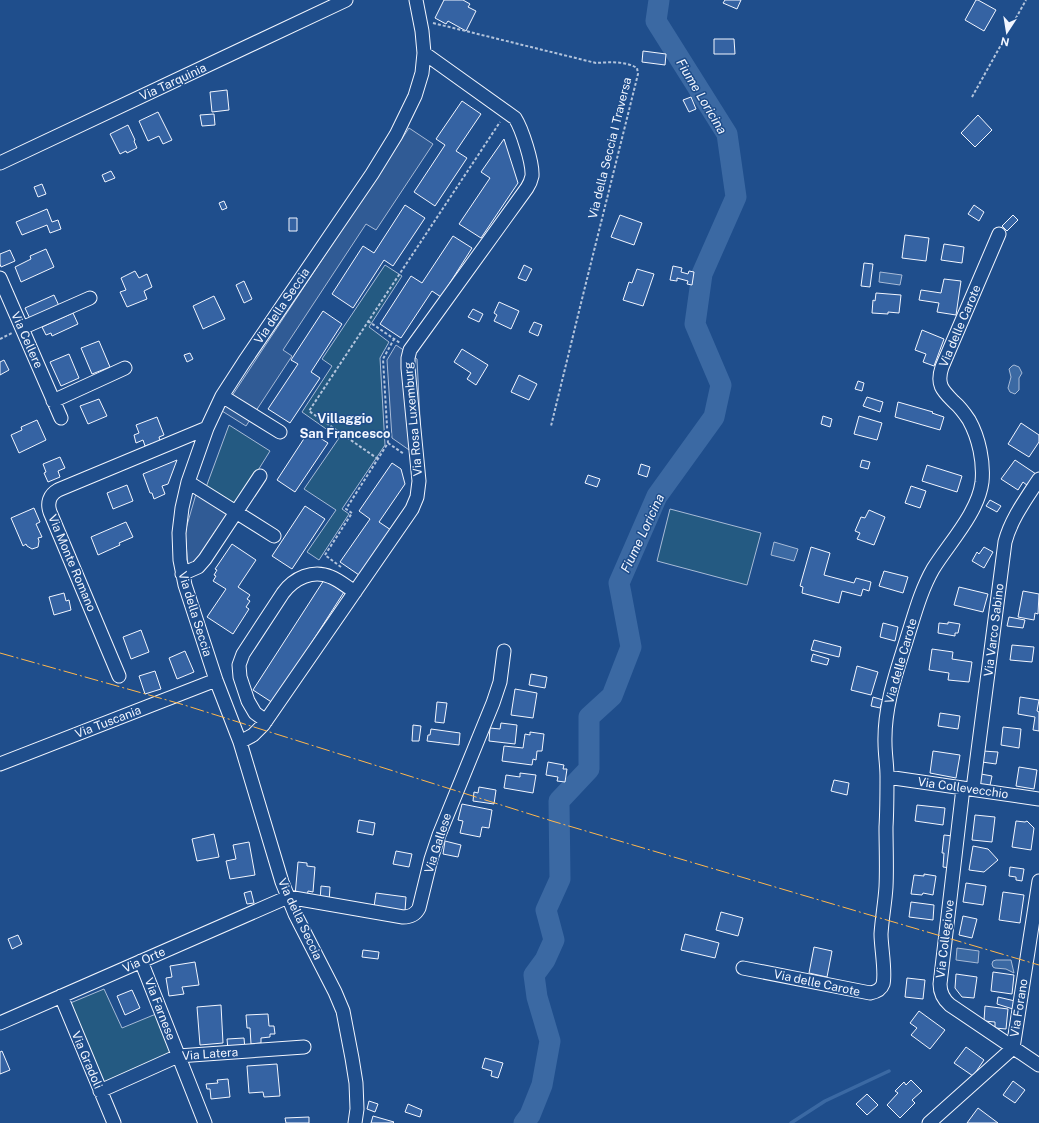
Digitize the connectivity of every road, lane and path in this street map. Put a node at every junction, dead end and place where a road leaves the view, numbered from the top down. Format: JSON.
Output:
{"nodes":[{"id":1,"x":346,"y":0,"type":"edge"},
{"id":2,"x":416,"y":0,"type":"edge"},
{"id":3,"x":1026,"y":0,"type":"edge"},
{"id":4,"x":420,"y":20,"type":"junction"},
{"id":5,"x":424,"y":53,"type":"junction"},
{"id":6,"x":972,"y":97,"type":"dead end"},
{"id":7,"x":507,"y":111,"type":"junction"},
{"id":8,"x":0,"y":164,"type":"edge"},
{"id":9,"x":999,"y":234,"type":"dead end"},
{"id":10,"x":0,"y":278,"type":"edge"},
{"id":11,"x":90,"y":298,"type":"dead end"},
{"id":12,"x":368,"y":321,"type":"junction"},
{"id":13,"x":22,"y":328,"type":"junction"},
{"id":14,"x":394,"y":339,"type":"junction"},
{"id":15,"x":410,"y":350,"type":"junction"},
{"id":16,"x":125,"y":368,"type":"dead end"},
{"id":17,"x":222,"y":396,"type":"junction"},
{"id":18,"x":54,"y":401,"type":"junction"},
{"id":19,"x":61,"y":418,"type":"dead end"},
{"id":20,"x":551,"y":426,"type":"dead end"},
{"id":21,"x":207,"y":428,"type":"junction"},
{"id":22,"x":280,"y":432,"type":"dead end"},
{"id":23,"x":388,"y":443,"type":"junction"},
{"id":24,"x":378,"y":459,"type":"junction"},
{"id":25,"x":417,"y":463,"type":"junction"},
{"id":26,"x":260,"y":476,"type":"dead end"},
{"id":27,"x":1039,"y":479,"type":"edge"},
{"id":28,"x":188,"y":482,"type":"junction"},
{"id":29,"x":236,"y":512,"type":"junction"},
{"id":30,"x":274,"y":536,"type":"dead end"},
{"id":31,"x":343,"y":569,"type":"dead end"},
{"id":32,"x":182,"y":574,"type":"junction"},
{"id":33,"x":355,"y":592,"type":"junction"},
{"id":34,"x":504,"y":651,"type":"dead end"},
{"id":35,"x":119,"y":676,"type":"dead end"},
{"id":36,"x":216,"y":680,"type":"junction"},
{"id":37,"x":266,"y":721,"type":"junction"},
{"id":38,"x":240,"y":742,"type":"junction"},
{"id":39,"x":0,"y":764,"type":"edge"},
{"id":40,"x":887,"y":776,"type":"junction"},
{"id":41,"x":968,"y":788,"type":"junction"},
{"id":42,"x":1039,"y":799,"type":"edge"},
{"id":43,"x":1039,"y":881,"type":"edge"},
{"id":44,"x":288,"y":897,"type":"junction"},
{"id":45,"x":141,"y":961,"type":"junction"},
{"id":46,"x":743,"y":968,"type":"dead end"},
{"id":47,"x":61,"y":996,"type":"junction"},
{"id":48,"x":0,"y":1023,"type":"edge"},
{"id":49,"x":304,"y":1047,"type":"dead end"},
{"id":50,"x":1013,"y":1048,"type":"junction"},
{"id":51,"x":178,"y":1056,"type":"junction"},
{"id":52,"x":1039,"y":1065,"type":"edge"},
{"id":53,"x":100,"y":1091,"type":"junction"},
{"id":54,"x":114,"y":1123,"type":"edge"},
{"id":55,"x":204,"y":1123,"type":"edge"},
{"id":56,"x":355,"y":1123,"type":"edge"},
{"id":57,"x":928,"y":1123,"type":"edge"}],
"edges":[{"from":1,"to":8,"type":"street","name":"Via Tarquinia"},
{"from":2,"to":4,"type":"street","name":"Via della Seccia"},
{"from":3,"to":6,"type":"path"},
{"from":4,"to":5,"type":"street","name":"Via della Seccia"},
{"from":4,"to":20,"type":"path","name":"Via della Seccia I Traversa"},
{"from":5,"to":7,"type":"street","name":"Via Rosa Luxemburg"},
{"from":5,"to":17,"type":"street","name":"Via della Seccia"},
{"from":7,"to":12,"type":"path"},
{"from":7,"to":15,"type":"street","name":"Via Rosa Luxemburg"},
{"from":9,"to":40,"type":"street","name":"Via delle Carote"},
{"from":10,"to":13,"type":"street","name":"Via Cellere"},
{"from":11,"to":13,"type":"street"},
{"from":12,"to":14,"type":"path"},
{"from":12,"to":24,"type":"path"},
{"from":13,"to":18,"type":"street","name":"Via Cellere"},
{"from":14,"to":15,"type":"path"},
{"from":14,"to":23,"type":"path"},
{"from":15,"to":25,"type":"street","name":"Via Rosa Luxemburg"},
{"from":16,"to":18,"type":"street"},
{"from":17,"to":21,"type":"street","name":"Via della Seccia"},
{"from":17,"to":22,"type":"street"},
{"from":18,"to":19,"type":"street","name":"Via Cellere"},
{"from":21,"to":28,"type":"street","name":"Via della Seccia"},
{"from":21,"to":35,"type":"street","name":"Via Monte Romano"},
{"from":23,"to":24,"type":"path"},
{"from":23,"to":25,"type":"path"},
{"from":24,"to":31,"type":"path"},
{"from":25,"to":33,"type":"street","name":"Via Rosa Luxemburg"},
{"from":26,"to":29,"type":"street"},
{"from":27,"to":41,"type":"street","name":"Via Varco Sabino"},
{"from":28,"to":29,"type":"street"},
{"from":28,"to":32,"type":"street","name":"Via della Seccia"},
{"from":29,"to":30,"type":"street"},
{"from":29,"to":32,"type":"street"},
{"from":32,"to":36,"type":"street","name":"Via della Seccia"},
{"from":33,"to":37,"type":"street","name":"Via Rosa Luxemburg"},
{"from":33,"to":37,"type":"street"},
{"from":34,"to":44,"type":"street","name":"Via Gallese"},
{"from":36,"to":38,"type":"street","name":"Via della Seccia"},
{"from":36,"to":39,"type":"street","name":"Via Tuscania"},
{"from":37,"to":38,"type":"street","name":"Via Rosa Luxemburg"},
{"from":38,"to":44,"type":"street","name":"Via della Seccia"},
{"from":40,"to":41,"type":"street","name":"Via Collevecchio"},
{"from":40,"to":46,"type":"street","name":"Via delle Carote"},
{"from":41,"to":42,"type":"street","name":"Via Collevecchio"},
{"from":41,"to":50,"type":"street","name":"Via Collegiove"},
{"from":43,"to":50,"type":"street","name":"Via Forano"},
{"from":44,"to":45,"type":"street","name":"Via Orte"},
{"from":44,"to":56,"type":"street","name":"Via della Seccia"},
{"from":45,"to":47,"type":"street","name":"Via Orte"},
{"from":45,"to":51,"type":"street","name":"Via Farnese"},
{"from":47,"to":48,"type":"street","name":"Via Orte"},
{"from":47,"to":53,"type":"street","name":"Via Gradoli"},
{"from":49,"to":51,"type":"street","name":"Via Latera"},
{"from":50,"to":52,"type":"street","name":"Via Collegiove"},
{"from":50,"to":57,"type":"street","name":"Via Forano"},
{"from":51,"to":53,"type":"street","name":"Via Latera"},
{"from":51,"to":55,"type":"street","name":"Via Farnese"},
{"from":53,"to":54,"type":"street","name":"Via Gradoli"}]}
